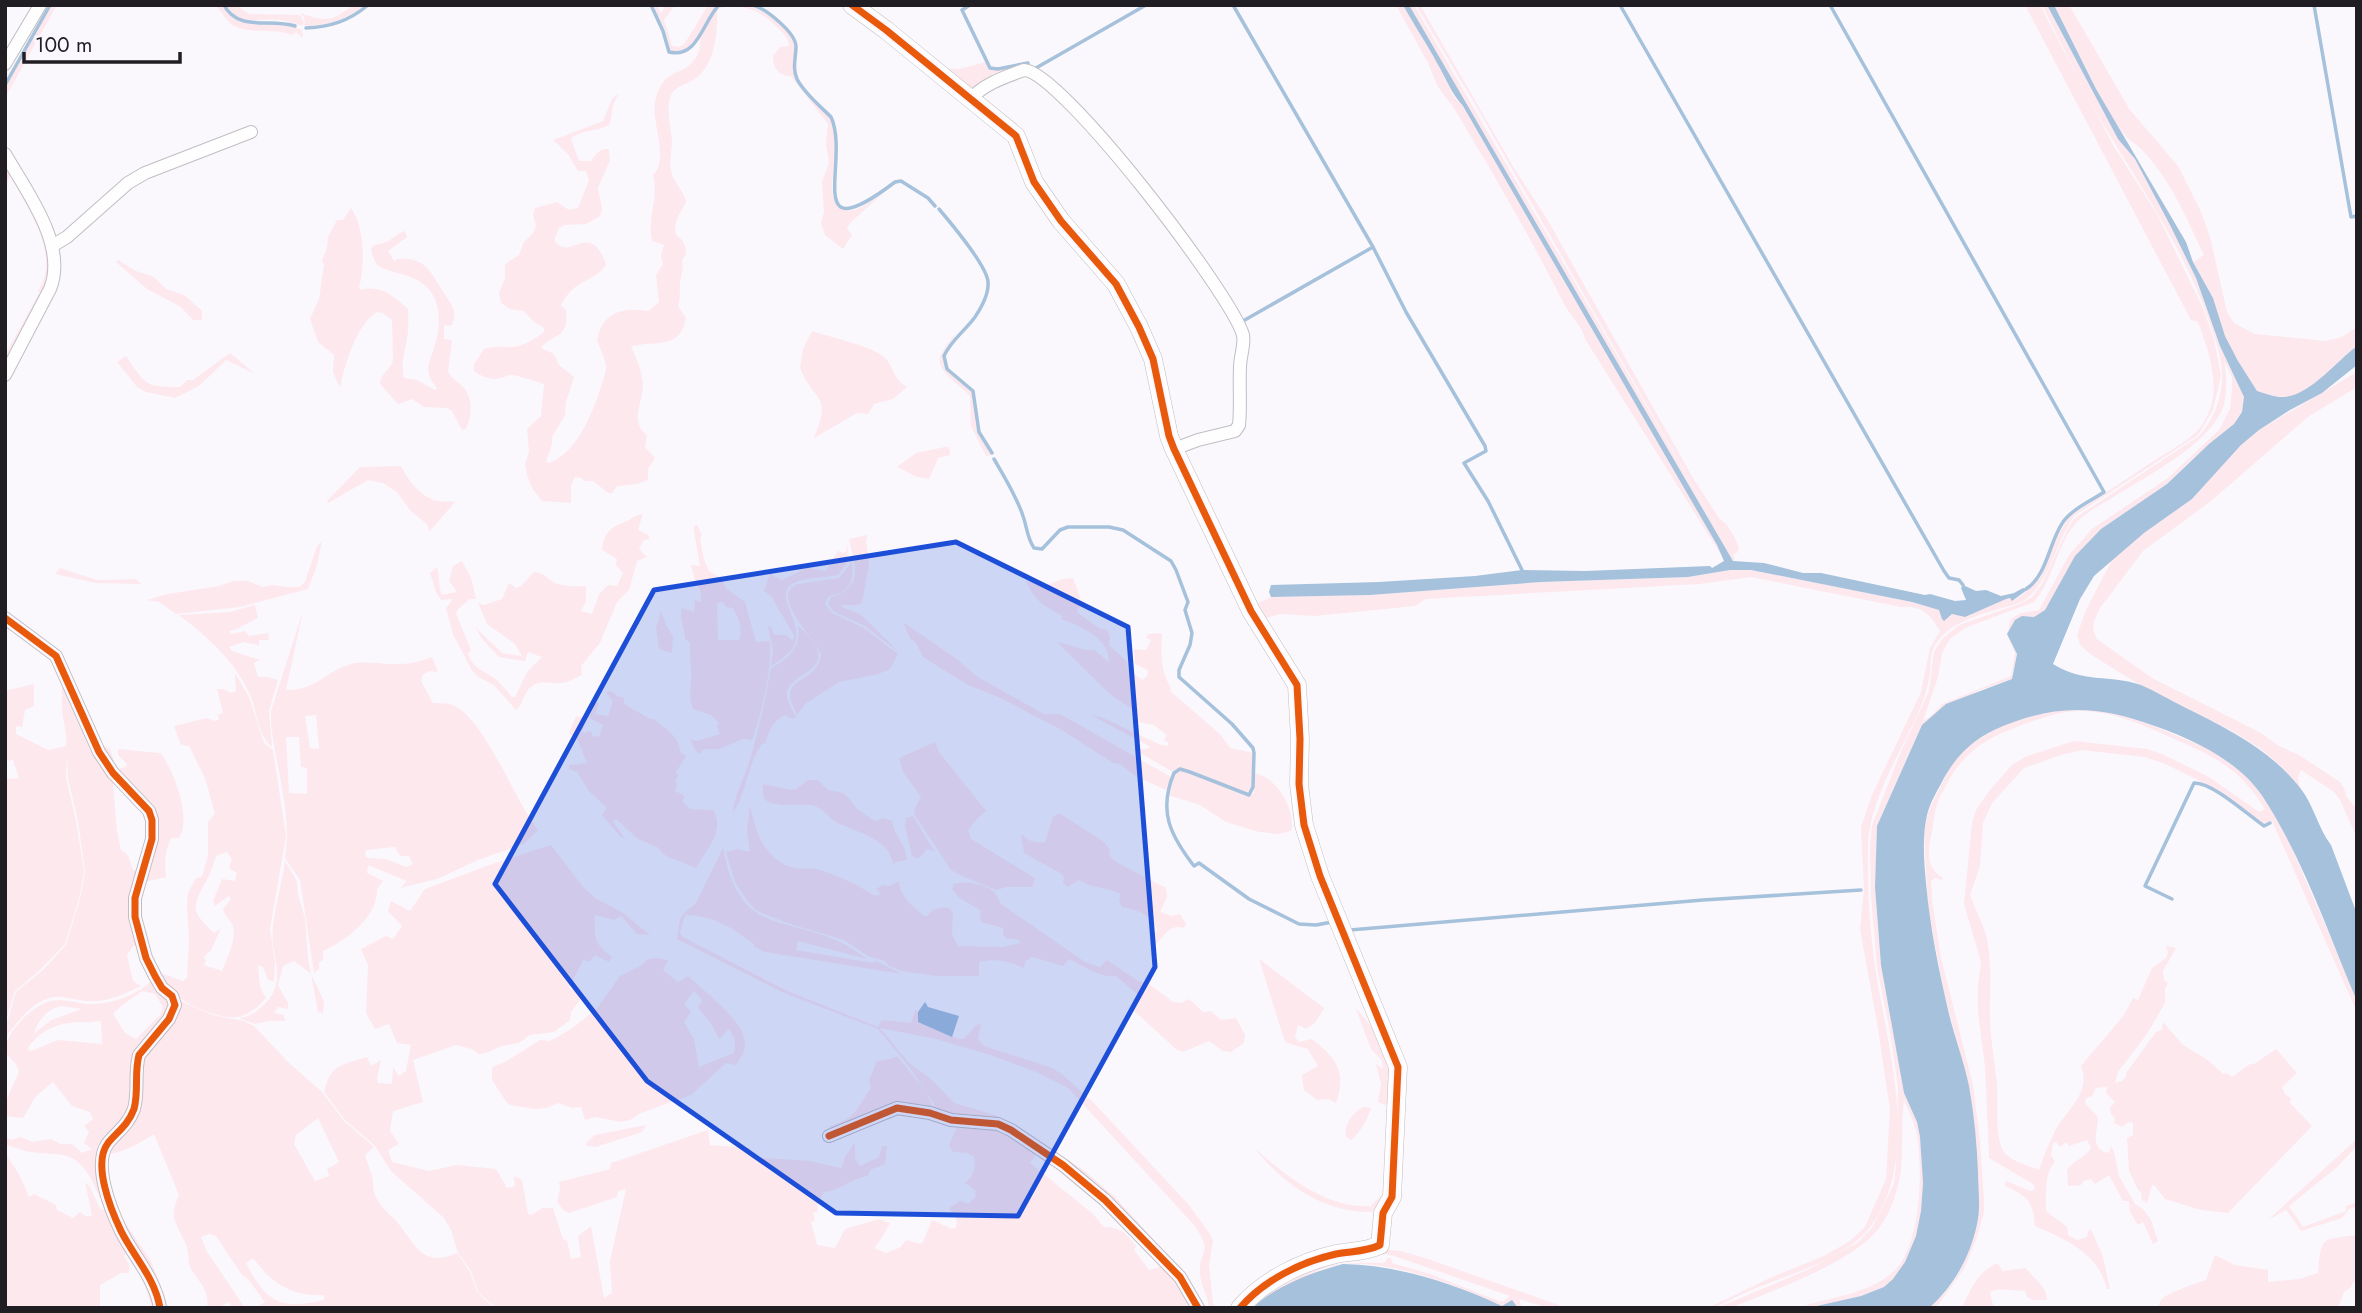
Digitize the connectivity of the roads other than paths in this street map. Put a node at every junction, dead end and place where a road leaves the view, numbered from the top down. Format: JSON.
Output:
{"nodes":[{"id":1,"x":40,"y":5,"type":"edge"},
{"id":2,"x":852,"y":5,"type":"edge"},
{"id":3,"x":5,"y":64,"type":"edge"},
{"id":4,"x":970,"y":100,"type":"junction"},
{"id":5,"x":251,"y":132,"type":"dead end"},
{"id":6,"x":5,"y":154,"type":"edge"},
{"id":7,"x":52,"y":246,"type":"junction"},
{"id":8,"x":5,"y":375,"type":"edge"},
{"id":9,"x":1174,"y":449,"type":"junction"},
{"id":10,"x":5,"y":618,"type":"edge"},
{"id":11,"x":829,"y":1136,"type":"dead end"},
{"id":12,"x":160,"y":1308,"type":"edge"},
{"id":13,"x":1198,"y":1308,"type":"edge"},
{"id":14,"x":1240,"y":1308,"type":"edge"}],
"edges":[{"from":1,"to":3,"type":"street"},
{"from":2,"to":4,"type":"street"},
{"from":4,"to":9,"type":"street"},
{"from":4,"to":9,"type":"street"},
{"from":5,"to":7,"type":"street"},
{"from":6,"to":7,"type":"street"},
{"from":7,"to":8,"type":"street"},
{"from":9,"to":14,"type":"street"},
{"from":10,"to":12,"type":"street"},
{"from":11,"to":13,"type":"street"}]}
